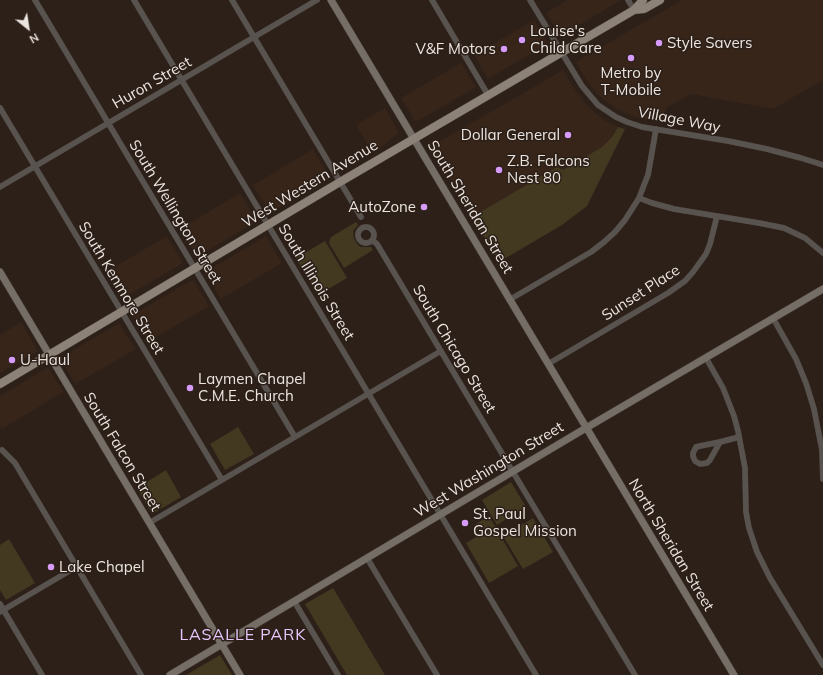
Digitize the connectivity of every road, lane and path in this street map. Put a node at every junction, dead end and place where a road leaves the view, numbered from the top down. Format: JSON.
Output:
{"nodes":[{"id":1,"x":35,"y":0,"type":"edge"},
{"id":2,"x":134,"y":0,"type":"edge"},
{"id":3,"x":232,"y":0,"type":"edge"},
{"id":4,"x":317,"y":0,"type":"edge"},
{"id":5,"x":331,"y":0,"type":"edge"},
{"id":6,"x":432,"y":0,"type":"edge"},
{"id":7,"x":530,"y":0,"type":"edge"},
{"id":8,"x":628,"y":0,"type":"edge"},
{"id":9,"x":643,"y":0,"type":"edge"},
{"id":10,"x":660,"y":0,"type":"edge"},
{"id":11,"x":634,"y":10,"type":"junction"},
{"id":12,"x":254,"y":38,"type":"junction"},
{"id":13,"x":561,"y":52,"type":"junction"},
{"id":14,"x":181,"y":80,"type":"junction"},
{"id":15,"x":488,"y":95,"type":"junction"},
{"id":16,"x":0,"y":108,"type":"edge"},
{"id":17,"x":108,"y":123,"type":"junction"},
{"id":18,"x":656,"y":130,"type":"junction"},
{"id":19,"x":414,"y":139,"type":"junction"},
{"id":20,"x":823,"y":165,"type":"edge"},
{"id":21,"x":35,"y":166,"type":"junction"},
{"id":22,"x":340,"y":182,"type":"junction"},
{"id":23,"x":0,"y":187,"type":"edge"},
{"id":24,"x":639,"y":198,"type":"junction"},
{"id":25,"x":717,"y":216,"type":"junction"},
{"id":26,"x":361,"y":217,"type":"dead end"},
{"id":27,"x":268,"y":225,"type":"junction"},
{"id":28,"x":372,"y":240,"type":"dead end"},
{"id":29,"x":823,"y":254,"type":"edge"},
{"id":30,"x":195,"y":268,"type":"junction"},
{"id":31,"x":0,"y":272,"type":"edge"},
{"id":32,"x":823,"y":289,"type":"edge"},
{"id":33,"x":509,"y":300,"type":"junction"},
{"id":34,"x":122,"y":312,"type":"junction"},
{"id":35,"x":773,"y":318,"type":"junction"},
{"id":36,"x":441,"y":351,"type":"junction"},
{"id":37,"x":49,"y":355,"type":"junction"},
{"id":38,"x":706,"y":358,"type":"junction"},
{"id":39,"x":548,"y":364,"type":"junction"},
{"id":40,"x":0,"y":384,"type":"edge"},
{"id":41,"x":368,"y":394,"type":"junction"},
{"id":42,"x":586,"y":428,"type":"junction"},
{"id":43,"x":295,"y":437,"type":"junction"},
{"id":44,"x":739,"y":438,"type":"junction"},
{"id":45,"x":720,"y":442,"type":"junction"},
{"id":46,"x":2,"y":450,"type":"dead end"},
{"id":47,"x":513,"y":472,"type":"junction"},
{"id":48,"x":823,"y":479,"type":"edge"},
{"id":49,"x":222,"y":480,"type":"junction"},
{"id":50,"x":440,"y":515,"type":"junction"},
{"id":51,"x":149,"y":523,"type":"junction"},
{"id":52,"x":367,"y":558,"type":"junction"},
{"id":53,"x":76,"y":567,"type":"junction"},
{"id":54,"x":294,"y":601,"type":"junction"},
{"id":55,"x":0,"y":604,"type":"edge"},
{"id":56,"x":2,"y":611,"type":"edge"},
{"id":57,"x":221,"y":644,"type":"junction"},
{"id":58,"x":823,"y":665,"type":"edge"},
{"id":59,"x":42,"y":675,"type":"edge"},
{"id":60,"x":141,"y":675,"type":"edge"},
{"id":61,"x":170,"y":675,"type":"edge"},
{"id":62,"x":240,"y":675,"type":"edge"},
{"id":63,"x":338,"y":675,"type":"edge"},
{"id":64,"x":437,"y":675,"type":"edge"},
{"id":65,"x":536,"y":675,"type":"edge"},
{"id":66,"x":635,"y":675,"type":"edge"},
{"id":67,"x":734,"y":675,"type":"edge"}],
"edges":[{"from":1,"to":17,"type":"street","name":"South Wellington Street"},
{"from":2,"to":14,"type":"street","name":"South Illinois Street"},
{"from":3,"to":12,"type":"street"},
{"from":4,"to":12,"type":"street","name":"Huron Street"},
{"from":5,"to":19,"type":"street","name":"South Sheridan Street"},
{"from":6,"to":15,"type":"street"},
{"from":7,"to":13,"type":"street","name":"Village Way"},
{"from":8,"to":11,"type":"street"},
{"from":9,"to":11,"type":"main road","name":"West Western Avenue"},
{"from":10,"to":11,"type":"main road","name":"West Western Avenue"},
{"from":11,"to":13,"type":"main road","name":"West Western Avenue"},
{"from":12,"to":14,"type":"street","name":"Huron Street"},
{"from":12,"to":22,"type":"street"},
{"from":13,"to":15,"type":"main road","name":"West Western Avenue"},
{"from":13,"to":18,"type":"street","name":"Village Way"},
{"from":14,"to":17,"type":"street","name":"Huron Street"},
{"from":14,"to":27,"type":"street","name":"South Illinois Street"},
{"from":15,"to":19,"type":"main road","name":"West Western Avenue"},
{"from":16,"to":21,"type":"street","name":"South Kenmore Street"},
{"from":17,"to":21,"type":"street","name":"Huron Street"},
{"from":17,"to":30,"type":"street","name":"South Wellington Street"},
{"from":18,"to":20,"type":"street","name":"Village Way"},
{"from":18,"to":24,"type":"street"},
{"from":19,"to":22,"type":"main road","name":"West Western Avenue"},
{"from":19,"to":33,"type":"street","name":"South Sheridan Street"},
{"from":21,"to":23,"type":"street","name":"Huron Street"},
{"from":21,"to":34,"type":"street","name":"South Kenmore Street"},
{"from":22,"to":26,"type":"street"},
{"from":22,"to":27,"type":"main road","name":"West Western Avenue"},
{"from":24,"to":25,"type":"street"},
{"from":24,"to":33,"type":"street"},
{"from":25,"to":29,"type":"street"},
{"from":25,"to":39,"type":"street","name":"Sunset Place"},
{"from":27,"to":30,"type":"main road","name":"West Western Avenue"},
{"from":27,"to":41,"type":"street","name":"South Illinois Street"},
{"from":28,"to":36,"type":"street","name":"South Chicago Street"},
{"from":30,"to":34,"type":"main road","name":"West Western Avenue"},
{"from":30,"to":43,"type":"street","name":"South Wellington Street"},
{"from":31,"to":37,"type":"street","name":"South Falcon Street"},
{"from":32,"to":35,"type":"street","name":"West Washington Street"},
{"from":33,"to":39,"type":"street","name":"South Sheridan Street"},
{"from":34,"to":37,"type":"main road","name":"West Western Avenue"},
{"from":34,"to":49,"type":"street","name":"South Kenmore Street"},
{"from":35,"to":38,"type":"street","name":"West Washington Street"},
{"from":35,"to":48,"type":"street"},
{"from":36,"to":41,"type":"street"},
{"from":36,"to":47,"type":"street","name":"South Chicago Street"},
{"from":37,"to":40,"type":"main road","name":"West Western Avenue"},
{"from":37,"to":51,"type":"street","name":"South Falcon Street"},
{"from":38,"to":42,"type":"street","name":"West Washington Street"},
{"from":38,"to":44,"type":"street"},
{"from":39,"to":42,"type":"street","name":"South Sheridan Street"},
{"from":41,"to":43,"type":"street"},
{"from":41,"to":50,"type":"street","name":"South Illinois Street"},
{"from":42,"to":47,"type":"street","name":"West Washington Street"},
{"from":42,"to":67,"type":"street","name":"North Sheridan Street"},
{"from":43,"to":49,"type":"street"},
{"from":44,"to":45,"type":"street"},
{"from":44,"to":58,"type":"street"},
{"from":45,"to":45,"type":"street"},
{"from":46,"to":53,"type":"street"},
{"from":47,"to":50,"type":"street","name":"West Washington Street"},
{"from":47,"to":66,"type":"street","name":"South Chicago Street"},
{"from":49,"to":51,"type":"street"},
{"from":50,"to":52,"type":"street","name":"West Washington Street"},
{"from":50,"to":65,"type":"street","name":"South Illinois Street"},
{"from":51,"to":57,"type":"street","name":"South Falcon Street"},
{"from":52,"to":54,"type":"street","name":"West Washington Street"},
{"from":52,"to":64,"type":"street"},
{"from":53,"to":56,"type":"street"},
{"from":53,"to":60,"type":"street"},
{"from":54,"to":57,"type":"street","name":"West Washington Street"},
{"from":54,"to":63,"type":"street"},
{"from":55,"to":56,"type":"street"},
{"from":56,"to":59,"type":"street"},
{"from":57,"to":61,"type":"street","name":"West Washington Street"},
{"from":57,"to":62,"type":"street","name":"South Falcon Street"}]}
